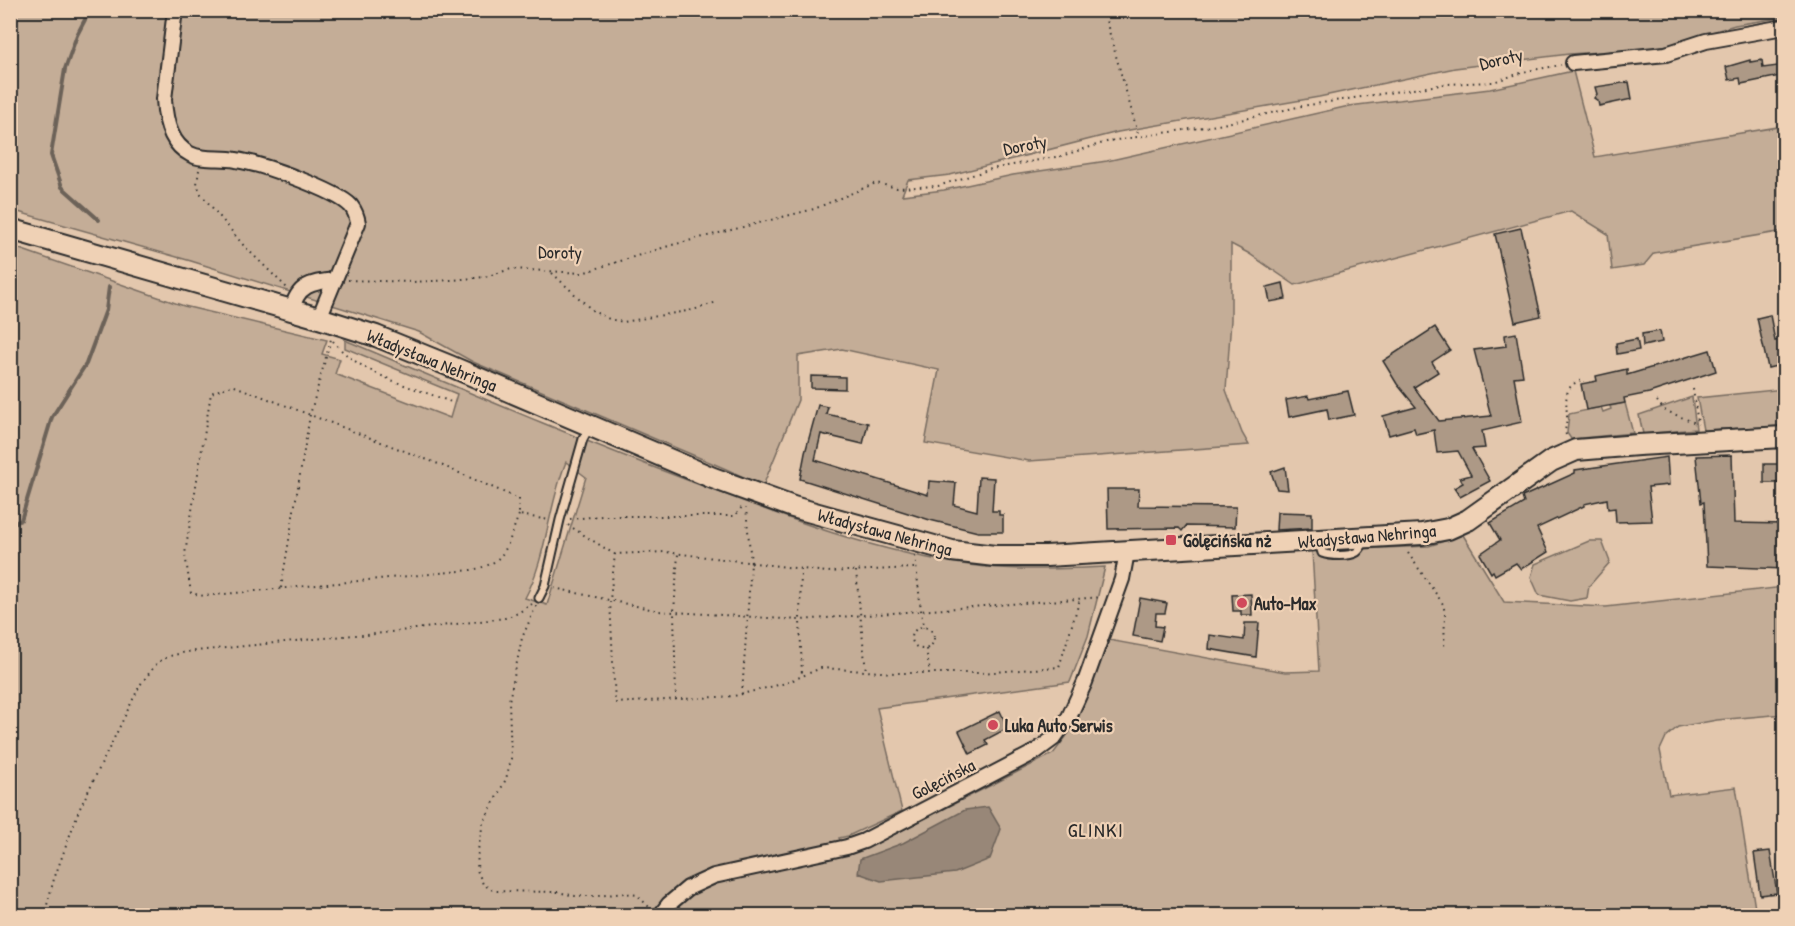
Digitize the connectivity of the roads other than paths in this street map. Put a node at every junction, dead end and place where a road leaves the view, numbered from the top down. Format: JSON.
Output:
{"nodes":[{"id":1,"x":175,"y":10,"type":"edge"},
{"id":2,"x":1785,"y":27,"type":"edge"},
{"id":3,"x":1573,"y":63,"type":"road end"},
{"id":4,"x":10,"y":229,"type":"edge"},
{"id":5,"x":335,"y":280,"type":"junction"},
{"id":6,"x":293,"y":304,"type":"junction"},
{"id":7,"x":319,"y":318,"type":"junction"},
{"id":8,"x":590,"y":426,"type":"junction"},
{"id":9,"x":1785,"y":437,"type":"edge"},
{"id":10,"x":1127,"y":552,"type":"junction"},
{"id":11,"x":539,"y":598,"type":"road end"},
{"id":12,"x":656,"y":912,"type":"edge"}],
"edges":[{"from":1,"to":5,"type":"street"},
{"from":2,"to":3,"type":"street"},
{"from":4,"to":6,"type":"street","name":"Władysława Nehringa"},
{"from":5,"to":6,"type":"street"},
{"from":5,"to":7,"type":"street"},
{"from":6,"to":7,"type":"street","name":"Władysława Nehringa"},
{"from":7,"to":8,"type":"street","name":"Władysława Nehringa"},
{"from":8,"to":10,"type":"street","name":"Władysława Nehringa"},
{"from":8,"to":11,"type":"lane"},
{"from":9,"to":10,"type":"street","name":"Władysława Nehringa"},
{"from":10,"to":12,"type":"street","name":"Golęcińska"}]}
